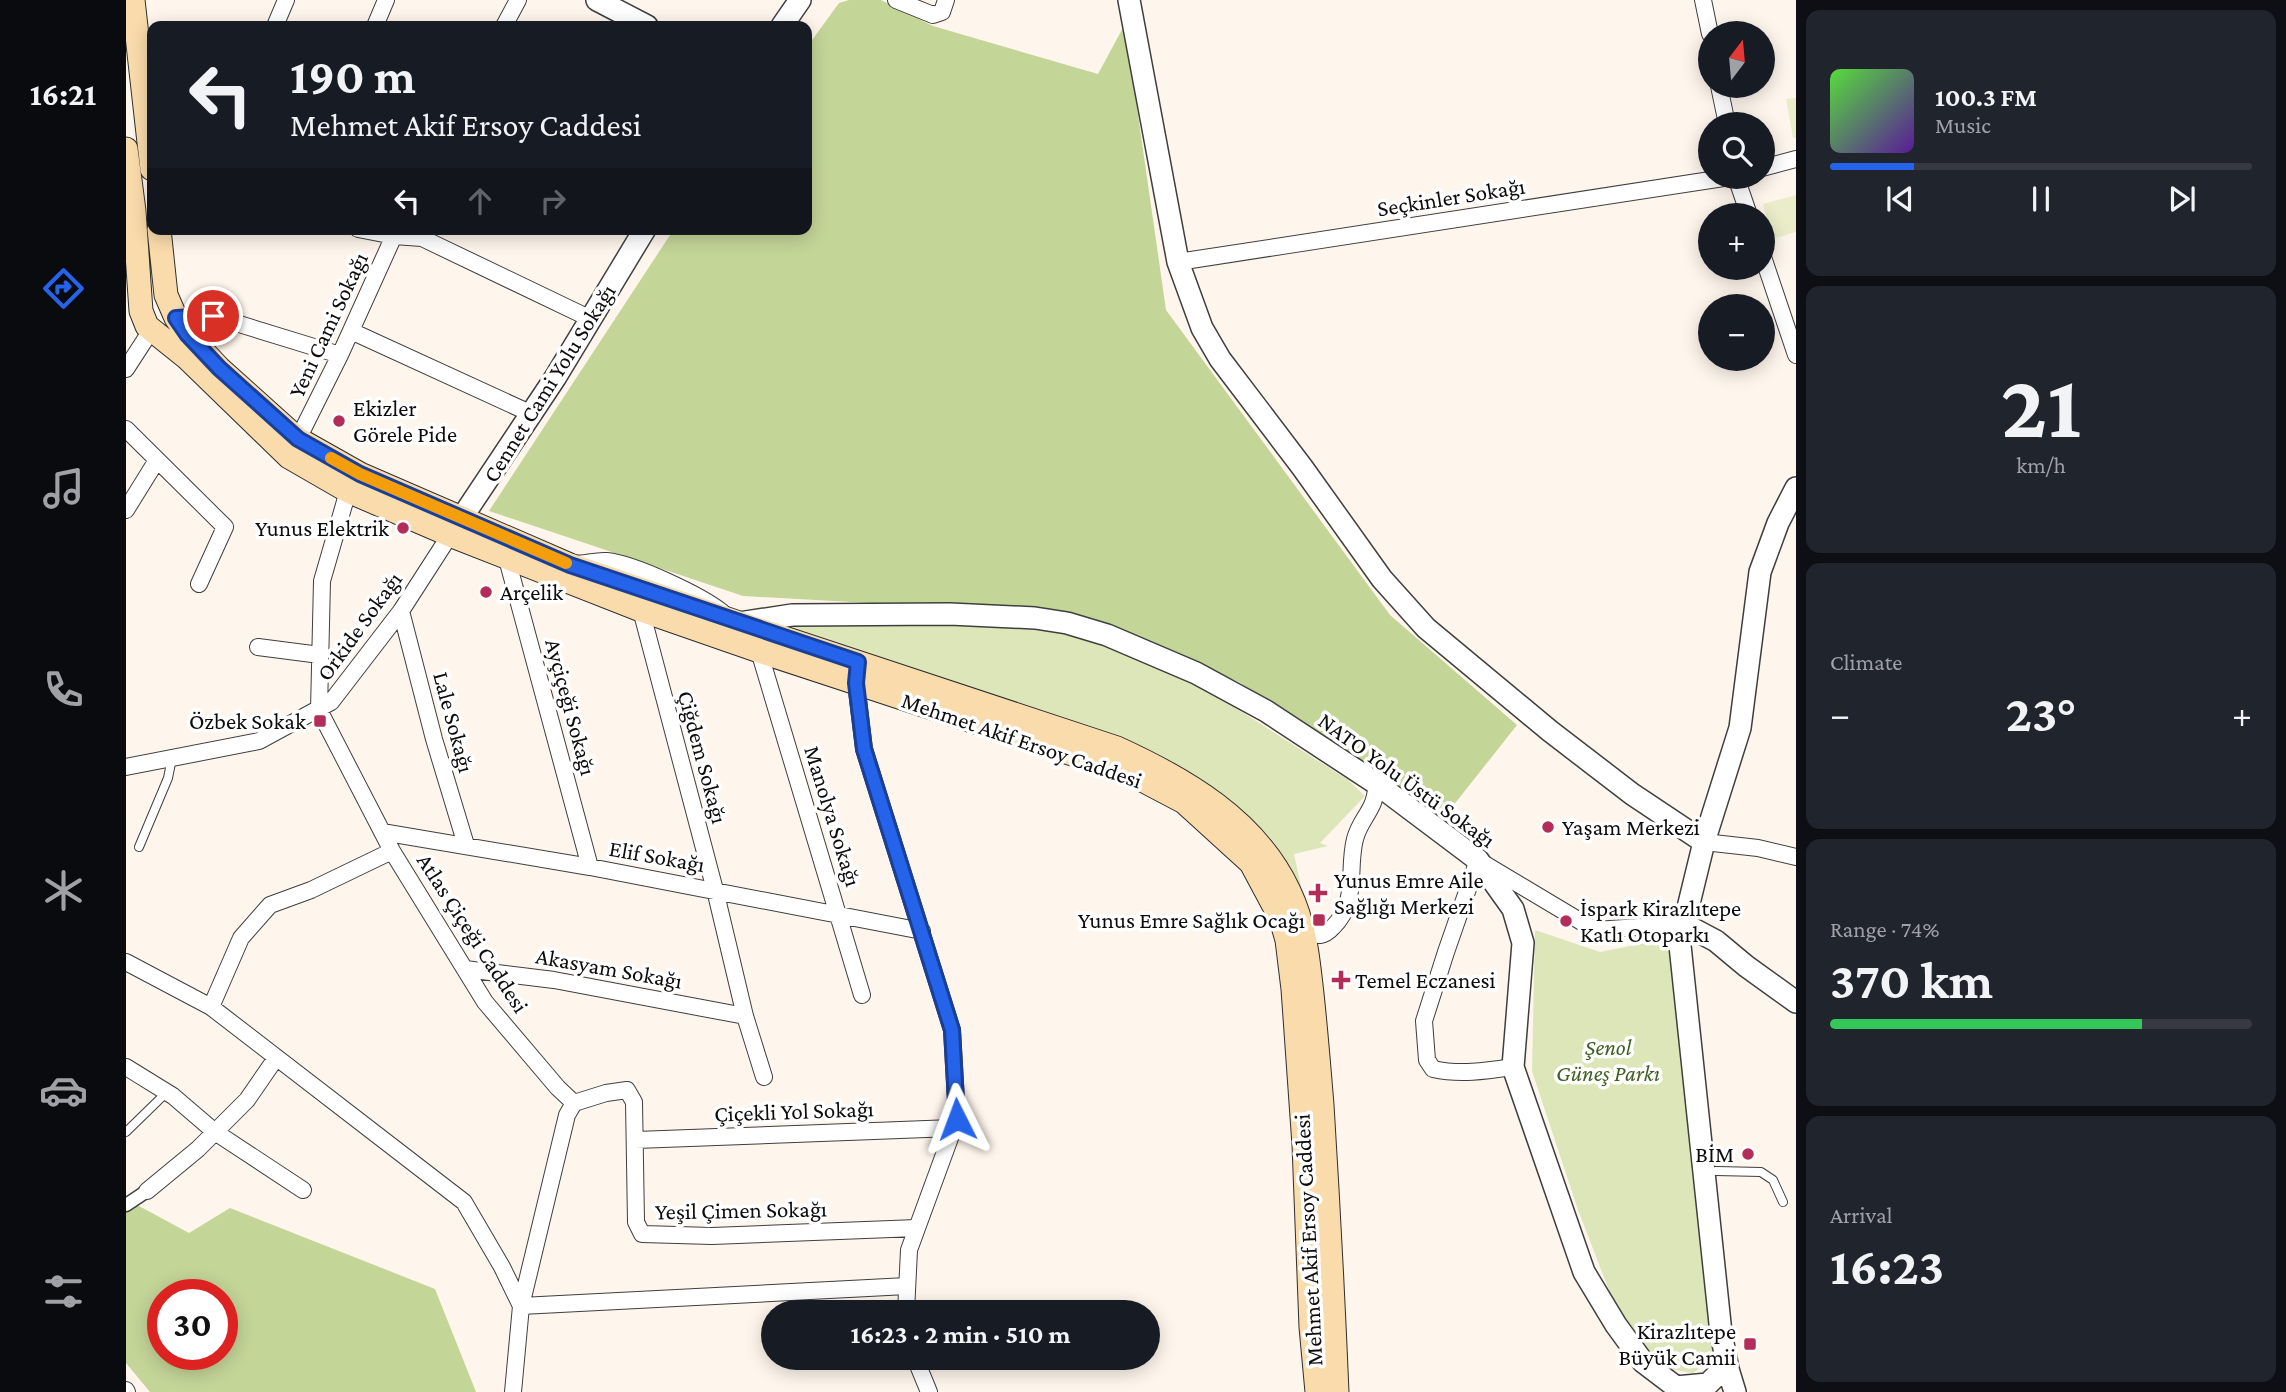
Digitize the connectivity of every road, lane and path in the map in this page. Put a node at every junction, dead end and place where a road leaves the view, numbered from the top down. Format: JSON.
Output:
{"nodes":[{"id":1,"x":133,"y":0,"type":"edge"},
{"id":2,"x":286,"y":0,"type":"edge"},
{"id":3,"x":386,"y":0,"type":"edge"},
{"id":4,"x":518,"y":0,"type":"edge"},
{"id":5,"x":597,"y":0,"type":"edge"},
{"id":6,"x":800,"y":0,"type":"edge"},
{"id":7,"x":896,"y":0,"type":"edge"},
{"id":8,"x":946,"y":0,"type":"edge"},
{"id":9,"x":1129,"y":0,"type":"edge"},
{"id":10,"x":1703,"y":0,"type":"edge"},
{"id":11,"x":277,"y":21,"type":"edge"},
{"id":12,"x":377,"y":21,"type":"edge"},
{"id":13,"x":507,"y":21,"type":"edge"},
{"id":14,"x":634,"y":21,"type":"edge"},
{"id":15,"x":785,"y":21,"type":"edge"},
{"id":16,"x":1707,"y":21,"type":"edge"},
{"id":17,"x":147,"y":92,"type":"edge"},
{"id":18,"x":126,"y":149,"type":"edge"},
{"id":19,"x":1796,"y":159,"type":"edge"},
{"id":20,"x":1775,"y":164,"type":"edge"},
{"id":21,"x":1698,"y":182,"type":"edge"},
{"id":22,"x":160,"y":235,"type":"edge"},
{"id":23,"x":395,"y":235,"type":"edge"},
{"id":24,"x":406,"y":235,"type":"edge"},
{"id":25,"x":641,"y":235,"type":"edge"},
{"id":26,"x":1178,"y":262,"type":"junction"},
{"id":27,"x":1771,"y":280,"type":"edge"},
{"id":28,"x":166,"y":295,"type":"junction"},
{"id":29,"x":134,"y":302,"type":"edge"},
{"id":30,"x":176,"y":318,"type":"junction"},
{"id":31,"x":591,"y":319,"type":"junction"},
{"id":32,"x":152,"y":329,"type":"junction"},
{"id":33,"x":351,"y":331,"type":"junction"},
{"id":34,"x":341,"y":355,"type":"junction"},
{"id":35,"x":1796,"y":355,"type":"edge"},
{"id":36,"x":126,"y":369,"type":"edge"},
{"id":37,"x":532,"y":414,"type":"junction"},
{"id":38,"x":126,"y":429,"type":"edge"},
{"id":39,"x":294,"y":448,"type":"junction"},
{"id":40,"x":157,"y":460,"type":"junction"},
{"id":41,"x":354,"y":482,"type":"junction"},
{"id":42,"x":1796,"y":488,"type":"edge"},
{"id":43,"x":126,"y":510,"type":"edge"},
{"id":44,"x":456,"y":527,"type":"junction"},
{"id":45,"x":507,"y":558,"type":"junction"},
{"id":46,"x":200,"y":584,"type":"dead end"},
{"id":47,"x":641,"y":610,"type":"junction"},
{"id":48,"x":401,"y":611,"type":"junction"},
{"id":49,"x":735,"y":632,"type":"junction"},
{"id":50,"x":258,"y":647,"type":"dead end"},
{"id":51,"x":759,"y":651,"type":"junction"},
{"id":52,"x":320,"y":655,"type":"junction"},
{"id":53,"x":857,"y":672,"type":"junction"},
{"id":54,"x":319,"y":710,"type":"junction"},
{"id":55,"x":173,"y":758,"type":"junction"},
{"id":56,"x":126,"y":767,"type":"edge"},
{"id":57,"x":1377,"y":784,"type":"junction"},
{"id":58,"x":382,"y":832,"type":"junction"},
{"id":59,"x":1704,"y":842,"type":"junction"},
{"id":60,"x":466,"y":845,"type":"junction"},
{"id":61,"x":139,"y":847,"type":"dead end"},
{"id":62,"x":392,"y":851,"type":"junction"},
{"id":63,"x":1796,"y":857,"type":"edge"},
{"id":64,"x":1478,"y":860,"type":"junction"},
{"id":65,"x":590,"y":867,"type":"junction"},
{"id":66,"x":715,"y":890,"type":"junction"},
{"id":67,"x":839,"y":916,"type":"junction"},
{"id":68,"x":1684,"y":924,"type":"junction"},
{"id":69,"x":922,"y":931,"type":"junction"},
{"id":70,"x":1296,"y":936,"type":"junction"},
{"id":71,"x":126,"y":961,"type":"edge"},
{"id":72,"x":465,"y":970,"type":"junction"},
{"id":73,"x":862,"y":995,"type":"dead end"},
{"id":74,"x":1796,"y":1002,"type":"edge"},
{"id":75,"x":211,"y":1007,"type":"junction"},
{"id":76,"x":744,"y":1016,"type":"junction"},
{"id":77,"x":276,"y":1058,"type":"junction"},
{"id":78,"x":126,"y":1067,"type":"edge"},
{"id":79,"x":1513,"y":1068,"type":"junction"},
{"id":80,"x":764,"y":1077,"type":"dead end"},
{"id":81,"x":167,"y":1092,"type":"junction"},
{"id":82,"x":574,"y":1103,"type":"junction"},
{"id":83,"x":953,"y":1128,"type":"junction"},
{"id":84,"x":126,"y":1132,"type":"edge"},
{"id":85,"x":215,"y":1132,"type":"junction"},
{"id":86,"x":636,"y":1140,"type":"junction"},
{"id":87,"x":1717,"y":1171,"type":"junction"},
{"id":88,"x":303,"y":1190,"type":"dead end"},
{"id":89,"x":147,"y":1191,"type":"joint"},
{"id":90,"x":1783,"y":1202,"type":"dead end"},
{"id":91,"x":126,"y":1205,"type":"edge"},
{"id":92,"x":917,"y":1228,"type":"junction"},
{"id":93,"x":907,"y":1286,"type":"junction"},
{"id":94,"x":906,"y":1300,"type":"edge"},
{"id":95,"x":521,"y":1306,"type":"junction"},
{"id":96,"x":1727,"y":1364,"type":"junction"},
{"id":97,"x":920,"y":1370,"type":"edge"},
{"id":98,"x":1682,"y":1389,"type":"edge"},
{"id":99,"x":513,"y":1392,"type":"edge"},
{"id":100,"x":929,"y":1392,"type":"edge"},
{"id":101,"x":1317,"y":1392,"type":"edge"},
{"id":102,"x":1337,"y":1392,"type":"edge"},
{"id":103,"x":1735,"y":1392,"type":"edge"},
{"id":104,"x":1747,"y":1392,"type":"edge"}],
"edges":[{"from":1,"to":17,"type":"main road"},
{"from":2,"to":11,"type":"street"},
{"from":3,"to":12,"type":"street"},
{"from":4,"to":13,"type":"street"},
{"from":5,"to":14,"type":"street"},
{"from":6,"to":15,"type":"street"},
{"from":7,"to":8,"type":"street"},
{"from":9,"to":26,"type":"street"},
{"from":10,"to":16,"type":"street"},
{"from":18,"to":29,"type":"main road"},
{"from":19,"to":20,"type":"street"},
{"from":21,"to":26,"type":"street","name":"Seçkinler Sokağı"},
{"from":22,"to":28,"type":"main road","name":"Mehmet Akif Ersoy Caddesi"},
{"from":23,"to":33,"type":"street","name":"Yeni Cami Sokağı"},
{"from":24,"to":31,"type":"street"},
{"from":25,"to":31,"type":"street","name":"Cennet Cami Yolu Sokağı"},
{"from":26,"to":59,"type":"street"},
{"from":27,"to":35,"type":"street"},
{"from":28,"to":29,"type":"main road"},
{"from":28,"to":30,"type":"main road","name":"Mehmet Akif Ersoy Caddesi"},
{"from":29,"to":32,"type":"main road"},
{"from":30,"to":32,"type":"main road"},
{"from":30,"to":34,"type":"street"},
{"from":30,"to":39,"type":"main road","name":"Mehmet Akif Ersoy Caddesi"},
{"from":31,"to":37,"type":"street","name":"Cennet Cami Yolu Sokağı"},
{"from":32,"to":36,"type":"street"},
{"from":32,"to":39,"type":"main road","name":"Mehmet Akif Ersoy Caddesi"},
{"from":33,"to":34,"type":"street","name":"Yeni Cami Sokağı"},
{"from":33,"to":37,"type":"street"},
{"from":34,"to":39,"type":"street","name":"Yeni Cami Sokağı"},
{"from":37,"to":44,"type":"street","name":"Cennet Cami Yolu Sokağı"},
{"from":38,"to":40,"type":"street"},
{"from":39,"to":41,"type":"main road","name":"Mehmet Akif Ersoy Caddesi"},
{"from":40,"to":43,"type":"street"},
{"from":40,"to":46,"type":"street"},
{"from":41,"to":44,"type":"main road","name":"Mehmet Akif Ersoy Caddesi"},
{"from":41,"to":52,"type":"street","name":"Atlas Çiçeği Caddesi"},
{"from":42,"to":59,"type":"street"},
{"from":44,"to":45,"type":"main road","name":"Mehmet Akif Ersoy Caddesi"},
{"from":44,"to":48,"type":"street","name":"Orkide Sokağı"},
{"from":44,"to":49,"type":"main road","name":"Mehmet Akif Ersoy Caddesi"},
{"from":45,"to":47,"type":"main road","name":"Mehmet Akif Ersoy Caddesi"},
{"from":45,"to":65,"type":"street","name":"Ayçiçeği Sokağı"},
{"from":47,"to":49,"type":"main road","name":"Mehmet Akif Ersoy Caddesi"},
{"from":47,"to":66,"type":"street","name":"Çiğdem Sokağı"},
{"from":48,"to":54,"type":"street","name":"Orkide Sokağı"},
{"from":48,"to":60,"type":"street","name":"Lale Sokağı"},
{"from":49,"to":51,"type":"main road","name":"Mehmet Akif Ersoy Caddesi"},
{"from":49,"to":53,"type":"main road","name":"Mehmet Akif Ersoy Caddesi"},
{"from":49,"to":57,"type":"street","name":"NATO Yolu Üstü Sokağı"},
{"from":50,"to":52,"type":"street"},
{"from":51,"to":53,"type":"main road","name":"Mehmet Akif Ersoy Caddesi"},
{"from":51,"to":67,"type":"street","name":"Manolya Sokağı"},
{"from":52,"to":54,"type":"street","name":"Atlas Çiçeği Caddesi"},
{"from":53,"to":69,"type":"street"},
{"from":53,"to":70,"type":"main road","name":"Mehmet Akif Ersoy Caddesi"},
{"from":54,"to":55,"type":"street","name":"Orkide Sokağı"},
{"from":54,"to":58,"type":"street","name":"Atlas Çiçeği Caddesi"},
{"from":55,"to":56,"type":"street","name":"Orkide Sokağı"},
{"from":55,"to":61,"type":"lane"},
{"from":57,"to":64,"type":"street","name":"NATO Yolu Üstü Sokağı"},
{"from":57,"to":70,"type":"street"},
{"from":58,"to":60,"type":"street","name":"Elif Sokağı"},
{"from":58,"to":62,"type":"street","name":"Atlas Çiçeği Caddesi"},
{"from":59,"to":63,"type":"street"},
{"from":59,"to":68,"type":"street"},
{"from":60,"to":65,"type":"street","name":"Elif Sokağı"},
{"from":62,"to":72,"type":"street","name":"Atlas Çiçeği Caddesi"},
{"from":62,"to":75,"type":"street"},
{"from":64,"to":68,"type":"street"},
{"from":64,"to":79,"type":"street","name":"NATO Yolu Üstü Sokağı"},
{"from":64,"to":79,"type":"street"},
{"from":65,"to":66,"type":"street","name":"Elif Sokağı"},
{"from":66,"to":67,"type":"street","name":"Elif Sokağı"},
{"from":66,"to":76,"type":"street","name":"Çiğdem Sokağı"},
{"from":67,"to":69,"type":"street","name":"Elif Sokağı"},
{"from":67,"to":73,"type":"street","name":"Manolya Sokağı"},
{"from":68,"to":74,"type":"street"},
{"from":68,"to":87,"type":"street"},
{"from":68,"to":96,"type":"street"},
{"from":69,"to":83,"type":"street"},
{"from":70,"to":101,"type":"main road","name":"Mehmet Akif Ersoy Caddesi"},
{"from":70,"to":102,"type":"main road","name":"Mehmet Akif Ersoy Caddesi"},
{"from":71,"to":75,"type":"street"},
{"from":72,"to":76,"type":"street","name":"Akasyam Sokağı"},
{"from":72,"to":82,"type":"street","name":"Atlas Çiçeği Caddesi"},
{"from":75,"to":77,"type":"street"},
{"from":76,"to":80,"type":"street","name":"Çiğdem Sokağı"},
{"from":77,"to":85,"type":"street"},
{"from":77,"to":95,"type":"street"},
{"from":78,"to":81,"type":"street"},
{"from":79,"to":98,"type":"street","name":"NATO Yolu Üstü Sokağı"},
{"from":81,"to":84,"type":"lane"},
{"from":81,"to":85,"type":"street"},
{"from":82,"to":86,"type":"street","name":"Yeşil Çimen Sokağı"},
{"from":82,"to":95,"type":"street"},
{"from":83,"to":86,"type":"street","name":"Çiçekli Yol Sokağı"},
{"from":83,"to":92,"type":"street"},
{"from":85,"to":88,"type":"street"},
{"from":85,"to":89,"type":"street"},
{"from":86,"to":92,"type":"street","name":"Yeşil Çimen Sokağı"},
{"from":87,"to":90,"type":"lane"},
{"from":87,"to":104,"type":"street"},
{"from":89,"to":91,"type":"street"},
{"from":92,"to":93,"type":"street"},
{"from":93,"to":94,"type":"street"},
{"from":93,"to":95,"type":"street"},
{"from":95,"to":99,"type":"street"},
{"from":96,"to":98,"type":"street"},
{"from":96,"to":103,"type":"street"},
{"from":97,"to":100,"type":"street"}]}
